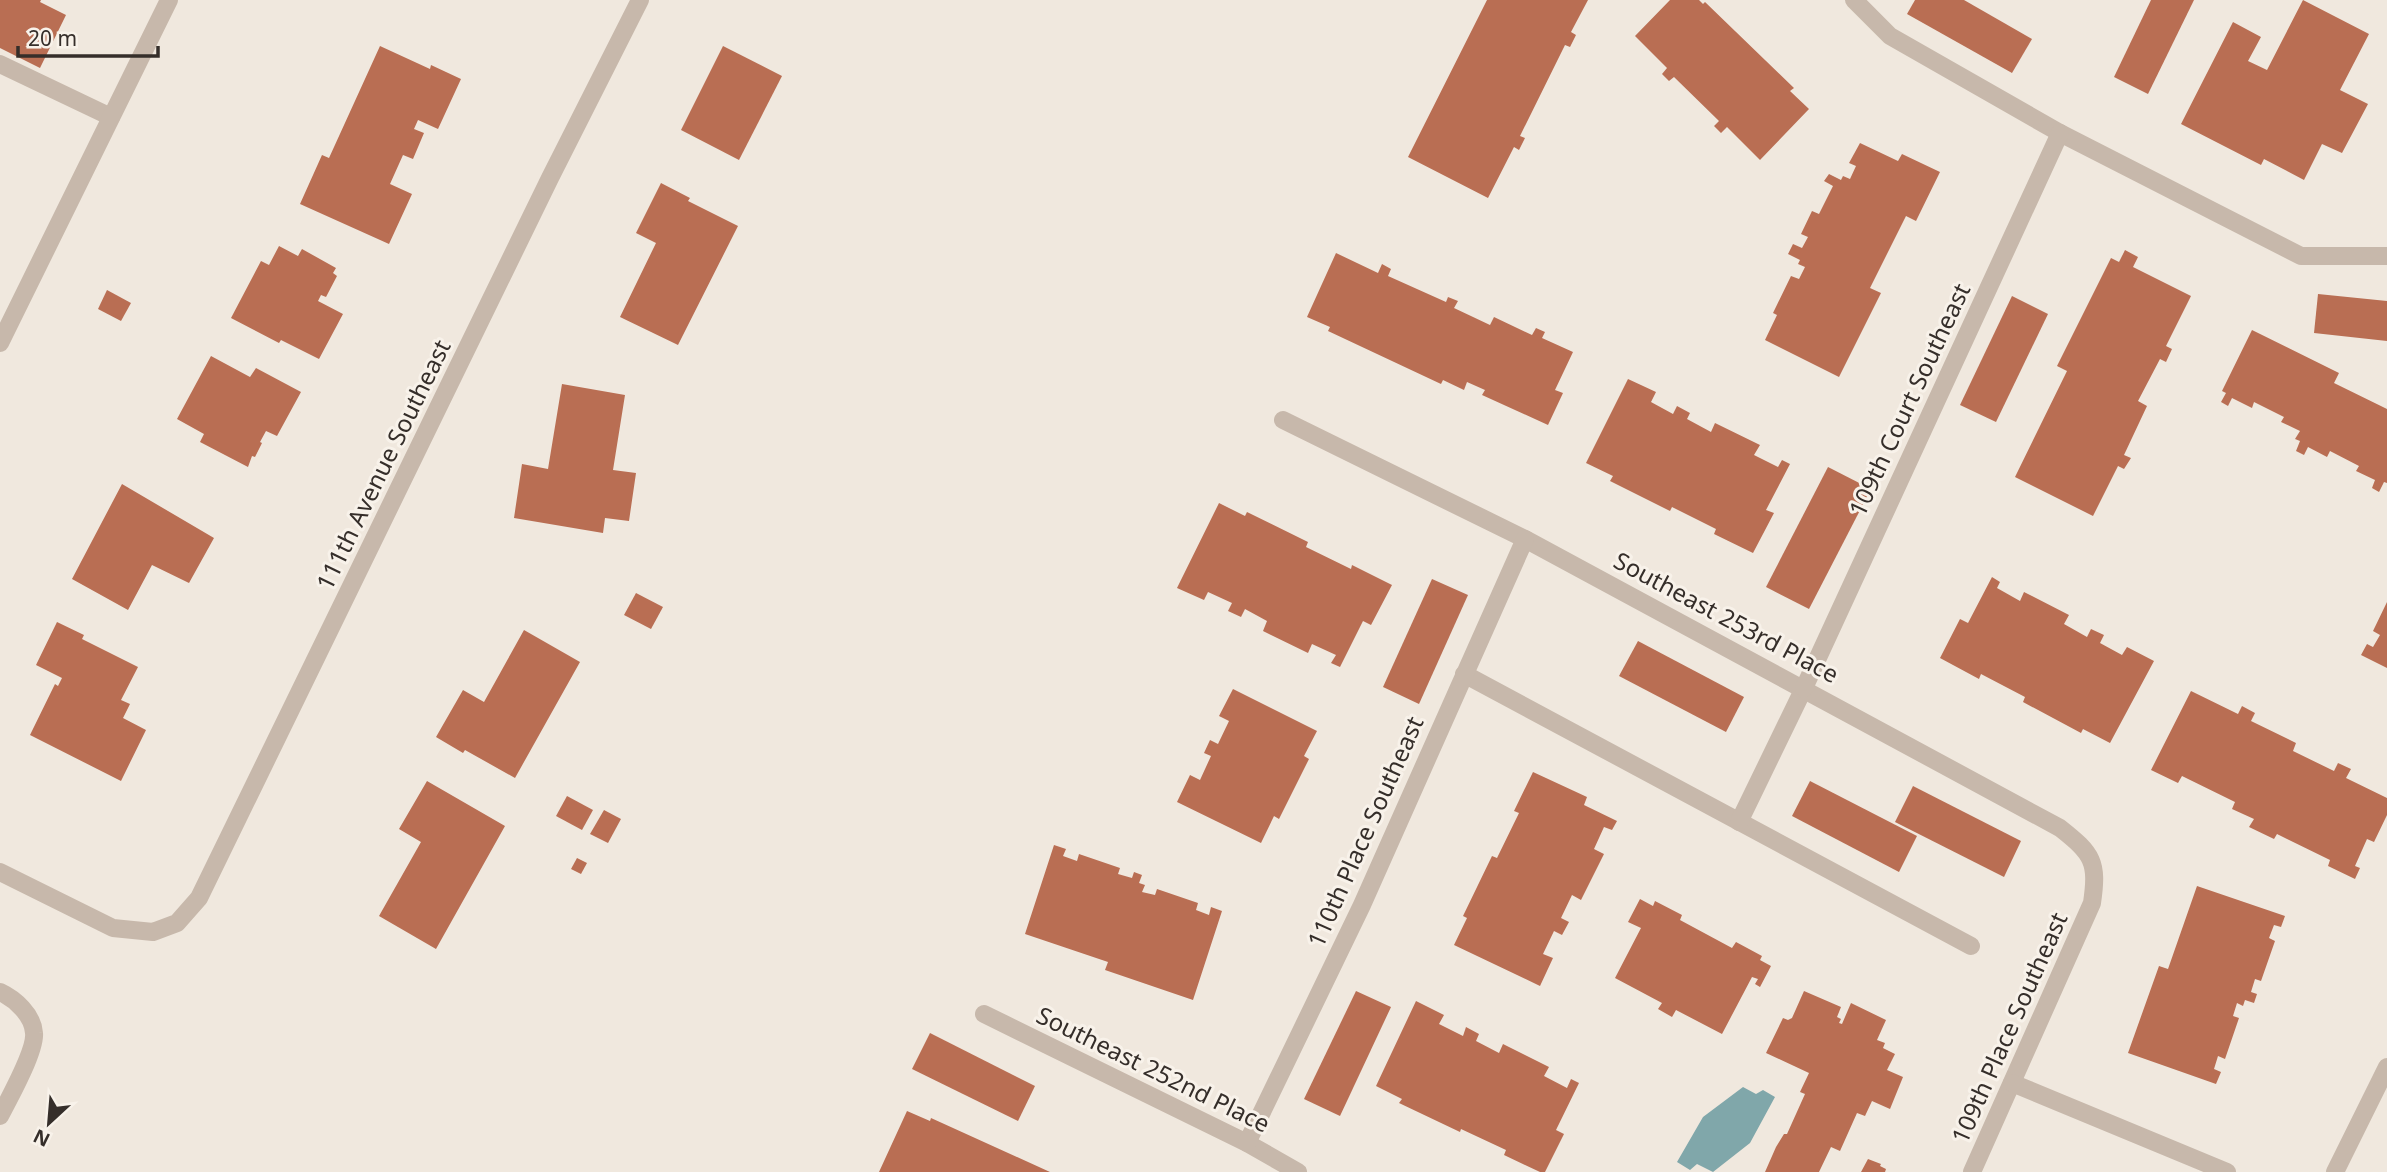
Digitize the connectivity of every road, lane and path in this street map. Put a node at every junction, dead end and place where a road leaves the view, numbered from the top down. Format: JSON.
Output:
{"nodes":[{"id":1,"x":169,"y":0,"type":"edge"},
{"id":2,"x":640,"y":0,"type":"edge"},
{"id":3,"x":1854,"y":0,"type":"edge"},
{"id":4,"x":0,"y":64,"type":"edge"},
{"id":5,"x":111,"y":117,"type":"junction"},
{"id":6,"x":2060,"y":133,"type":"junction"},
{"id":7,"x":2387,"y":256,"type":"edge"},
{"id":8,"x":0,"y":342,"type":"edge"},
{"id":9,"x":1283,"y":420,"type":"dead end"},
{"id":10,"x":1525,"y":539,"type":"junction"},
{"id":11,"x":1464,"y":674,"type":"junction"},
{"id":12,"x":1804,"y":688,"type":"junction"},
{"id":13,"x":1740,"y":822,"type":"junction"},
{"id":14,"x":0,"y":872,"type":"edge"},
{"id":15,"x":2092,"y":904,"type":"joint"},
{"id":16,"x":1971,"y":946,"type":"dead end"},
{"id":17,"x":0,"y":992,"type":"edge"},
{"id":18,"x":984,"y":1014,"type":"dead end"},
{"id":19,"x":2387,"y":1067,"type":"edge"},
{"id":20,"x":2012,"y":1083,"type":"junction"},
{"id":21,"x":0,"y":1116,"type":"edge"},
{"id":22,"x":1247,"y":1143,"type":"junction"},
{"id":23,"x":1298,"y":1172,"type":"edge"},
{"id":24,"x":1972,"y":1172,"type":"edge"},
{"id":25,"x":2227,"y":1172,"type":"edge"},
{"id":26,"x":2334,"y":1172,"type":"edge"}],
"edges":[{"from":1,"to":5,"type":"street"},
{"from":2,"to":14,"type":"street","name":"111th Avenue Southeast"},
{"from":3,"to":6,"type":"street"},
{"from":4,"to":5,"type":"street"},
{"from":5,"to":8,"type":"street"},
{"from":6,"to":7,"type":"street"},
{"from":6,"to":12,"type":"street","name":"109th Court Southeast"},
{"from":9,"to":10,"type":"street","name":"Southeast 253rd Place"},
{"from":10,"to":11,"type":"street","name":"110th Place Southeast"},
{"from":10,"to":12,"type":"street","name":"Southeast 253rd Place"},
{"from":11,"to":13,"type":"street"},
{"from":11,"to":22,"type":"street","name":"110th Place Southeast"},
{"from":12,"to":13,"type":"street","name":"109th Court Southeast"},
{"from":12,"to":15,"type":"street","name":"Southeast 253rd Place"},
{"from":13,"to":16,"type":"street"},
{"from":15,"to":20,"type":"street","name":"109th Place Southeast"},
{"from":17,"to":21,"type":"street"},
{"from":18,"to":22,"type":"street","name":"Southeast 252nd Place"},
{"from":19,"to":26,"type":"street"},
{"from":20,"to":24,"type":"street","name":"109th Place Southeast"},
{"from":20,"to":25,"type":"street"},
{"from":22,"to":23,"type":"street","name":"Southeast 252nd Place"}]}
